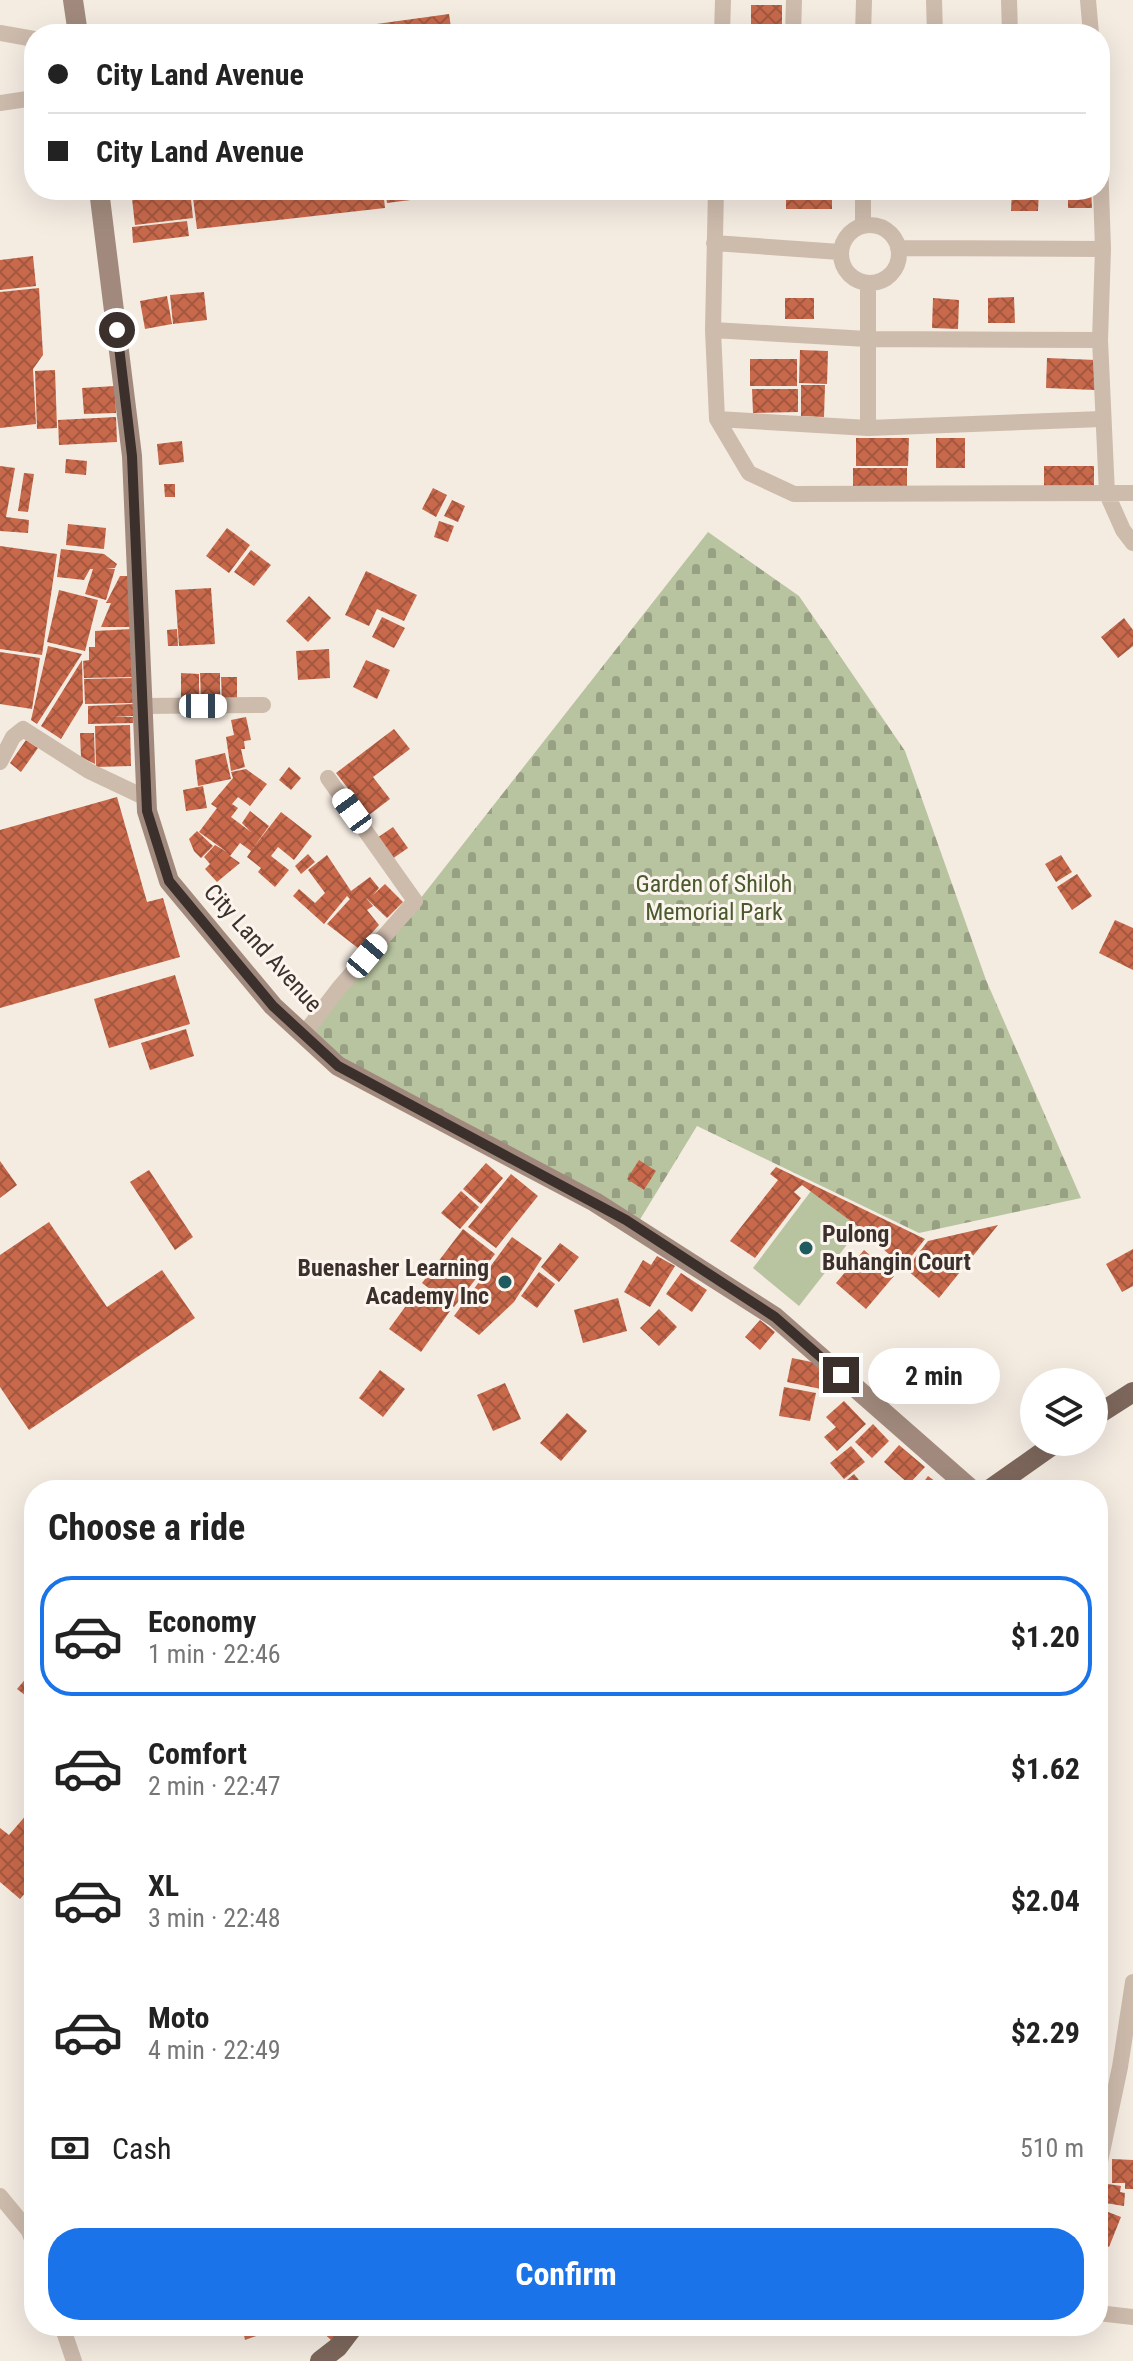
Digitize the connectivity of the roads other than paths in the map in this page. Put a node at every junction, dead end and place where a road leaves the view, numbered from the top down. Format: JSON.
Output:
{"nodes":[{"id":1,"x":73,"y":0,"type":"edge"},
{"id":2,"x":723,"y":0,"type":"edge"},
{"id":3,"x":794,"y":0,"type":"edge"},
{"id":4,"x":864,"y":0,"type":"edge"},
{"id":5,"x":934,"y":0,"type":"edge"},
{"id":6,"x":1009,"y":0,"type":"edge"},
{"id":7,"x":1088,"y":0,"type":"edge"},
{"id":8,"x":77,"y":24,"type":"edge"},
{"id":9,"x":722,"y":24,"type":"edge"},
{"id":10,"x":793,"y":24,"type":"edge"},
{"id":11,"x":863,"y":24,"type":"edge"},
{"id":12,"x":935,"y":24,"type":"edge"},
{"id":13,"x":1010,"y":24,"type":"edge"},
{"id":14,"x":1090,"y":24,"type":"edge"},
{"id":15,"x":0,"y":33,"type":"edge"},
{"id":16,"x":24,"y":37,"type":"edge"},
{"id":17,"x":24,"y":99,"type":"edge"},
{"id":18,"x":0,"y":103,"type":"edge"},
{"id":19,"x":100,"y":200,"type":"edge"},
{"id":20,"x":716,"y":200,"type":"edge"},
{"id":21,"x":863,"y":200,"type":"edge"},
{"id":22,"x":1101,"y":200,"type":"edge"},
{"id":23,"x":863,"y":226,"type":"junction"},
{"id":24,"x":714,"y":243,"type":"junction"},
{"id":25,"x":898,"y":248,"type":"junction"},
{"id":26,"x":1103,"y":249,"type":"junction"},
{"id":27,"x":840,"y":252,"type":"junction"},
{"id":28,"x":868,"y":283,"type":"junction"},
{"id":29,"x":713,"y":330,"type":"junction"},
{"id":30,"x":867,"y":339,"type":"junction"},
{"id":31,"x":1100,"y":340,"type":"junction"},
{"id":32,"x":717,"y":419,"type":"junction"},
{"id":33,"x":1102,"y":419,"type":"junction"},
{"id":34,"x":868,"y":428,"type":"junction"},
{"id":35,"x":1133,"y":493,"type":"edge"},
{"id":36,"x":1107,"y":494,"type":"junction"},
{"id":37,"x":1133,"y":543,"type":"edge"},
{"id":38,"x":263,"y":705,"type":"dead end"},
{"id":39,"x":143,"y":706,"type":"junction"},
{"id":40,"x":0,"y":762,"type":"edge"},
{"id":41,"x":328,"y":778,"type":"dead end"},
{"id":42,"x":146,"y":798,"type":"junction"},
{"id":43,"x":304,"y":1034,"type":"junction"},
{"id":44,"x":1133,"y":1392,"type":"edge"},
{"id":45,"x":1108,"y":1408,"type":"edge"},
{"id":46,"x":1037,"y":1456,"type":"edge"},
{"id":47,"x":961,"y":1480,"type":"edge"},
{"id":48,"x":1003,"y":1480,"type":"edge"},
{"id":49,"x":1133,"y":1982,"type":"edge"},
{"id":50,"x":1108,"y":2124,"type":"edge"},
{"id":51,"x":0,"y":2196,"type":"edge"},
{"id":52,"x":24,"y":2225,"type":"edge"},
{"id":53,"x":1108,"y":2314,"type":"edge"},
{"id":54,"x":1133,"y":2317,"type":"edge"},
{"id":55,"x":65,"y":2336,"type":"edge"},
{"id":56,"x":346,"y":2336,"type":"edge"},
{"id":57,"x":74,"y":2361,"type":"edge"},
{"id":58,"x":320,"y":2361,"type":"edge"}],
"edges":[{"from":1,"to":8,"type":"street"},
{"from":2,"to":9,"type":"street"},
{"from":3,"to":10,"type":"street"},
{"from":4,"to":11,"type":"street"},
{"from":5,"to":12,"type":"street"},
{"from":6,"to":13,"type":"street"},
{"from":7,"to":14,"type":"street"},
{"from":15,"to":16,"type":"street"},
{"from":17,"to":18,"type":"street"},
{"from":19,"to":39,"type":"street","name":"City Land Avenue"},
{"from":20,"to":24,"type":"street"},
{"from":21,"to":23,"type":"street"},
{"from":22,"to":26,"type":"street"},
{"from":23,"to":25,"type":"street"},
{"from":23,"to":27,"type":"street"},
{"from":24,"to":27,"type":"street"},
{"from":24,"to":29,"type":"street"},
{"from":25,"to":26,"type":"street"},
{"from":25,"to":28,"type":"street"},
{"from":26,"to":31,"type":"street"},
{"from":27,"to":28,"type":"street"},
{"from":28,"to":30,"type":"street"},
{"from":29,"to":30,"type":"street"},
{"from":29,"to":32,"type":"street"},
{"from":30,"to":31,"type":"street"},
{"from":30,"to":34,"type":"street"},
{"from":31,"to":33,"type":"street"},
{"from":32,"to":34,"type":"street"},
{"from":32,"to":36,"type":"street"},
{"from":33,"to":34,"type":"street"},
{"from":33,"to":36,"type":"street"},
{"from":35,"to":36,"type":"street"},
{"from":36,"to":37,"type":"street"},
{"from":38,"to":39,"type":"street"},
{"from":39,"to":42,"type":"street","name":"City Land Avenue"},
{"from":40,"to":42,"type":"street"},
{"from":41,"to":43,"type":"street"},
{"from":42,"to":43,"type":"street","name":"City Land Avenue"},
{"from":43,"to":47,"type":"street","name":"City Land Avenue"},
{"from":44,"to":45,"type":"main road"},
{"from":46,"to":48,"type":"main road"},
{"from":49,"to":50,"type":"street"},
{"from":51,"to":52,"type":"street"},
{"from":53,"to":54,"type":"street"},
{"from":55,"to":57,"type":"street"},
{"from":56,"to":58,"type":"main road"}]}
